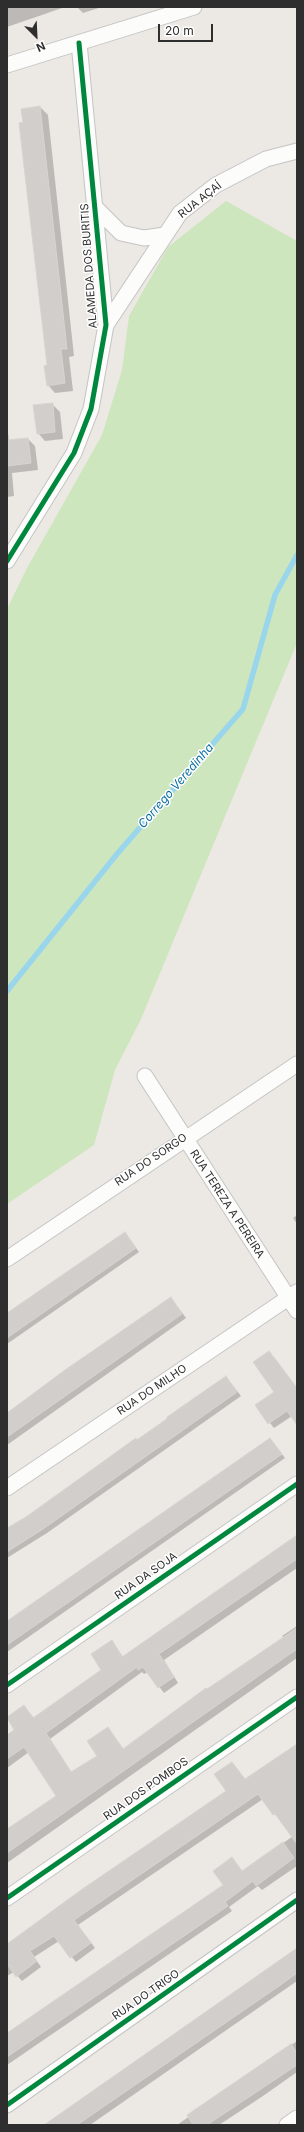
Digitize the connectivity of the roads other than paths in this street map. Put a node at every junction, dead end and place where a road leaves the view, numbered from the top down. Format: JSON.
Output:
{"nodes":[{"id":1,"x":194,"y":7,"type":"edge"},
{"id":2,"x":79,"y":43,"type":"junction"},
{"id":3,"x":7,"y":65,"type":"edge"},
{"id":4,"x":297,"y":151,"type":"edge"},
{"id":5,"x":94,"y":206,"type":"junction"},
{"id":6,"x":165,"y":235,"type":"junction"},
{"id":7,"x":106,"y":325,"type":"junction"},
{"id":8,"x":8,"y":558,"type":"edge"},
{"id":9,"x":297,"y":1064,"type":"edge"},
{"id":10,"x":145,"y":1076,"type":"dead end"},
{"id":11,"x":184,"y":1138,"type":"junction"},
{"id":12,"x":7,"y":1258,"type":"edge"},
{"id":13,"x":293,"y":1295,"type":"edge"},
{"id":14,"x":297,"y":1311,"type":"edge"},
{"id":15,"x":297,"y":1484,"type":"edge"},
{"id":16,"x":7,"y":1488,"type":"edge"},
{"id":17,"x":7,"y":1685,"type":"edge"},
{"id":18,"x":297,"y":1698,"type":"edge"},
{"id":19,"x":7,"y":1898,"type":"edge"},
{"id":20,"x":297,"y":1900,"type":"edge"},
{"id":21,"x":7,"y":2105,"type":"edge"},
{"id":22,"x":297,"y":2118,"type":"edge"},
{"id":23,"x":287,"y":2125,"type":"edge"}],
"edges":[{"from":1,"to":2,"type":"street"},
{"from":2,"to":3,"type":"street"},
{"from":2,"to":5,"type":"street","name":"ALAMEDA DOS BURITIS"},
{"from":4,"to":6,"type":"street","name":"RUA AÇAÍ"},
{"from":5,"to":6,"type":"street"},
{"from":5,"to":7,"type":"street","name":"ALAMEDA DOS BURITIS"},
{"from":6,"to":7,"type":"street","name":"RUA AÇAÍ"},
{"from":7,"to":8,"type":"street","name":"ALAMEDA DOS BURITIS"},
{"from":9,"to":11,"type":"street","name":"RUA DO SORGO"},
{"from":10,"to":11,"type":"street","name":"RUA TEREZA A PEREIRA"},
{"from":11,"to":12,"type":"street","name":"RUA DO SORGO"},
{"from":11,"to":13,"type":"street","name":"RUA TEREZA A PEREIRA"},
{"from":13,"to":14,"type":"street","name":"RUA TEREZA A PEREIRA"},
{"from":13,"to":16,"type":"street","name":"RUA DO MILHO"},
{"from":15,"to":17,"type":"street","name":"RUA DA SOJA"},
{"from":18,"to":19,"type":"street","name":"RUA DOS POMBOS"},
{"from":20,"to":21,"type":"street","name":"RUA DO TRIGO"},
{"from":22,"to":23,"type":"street"}]}
